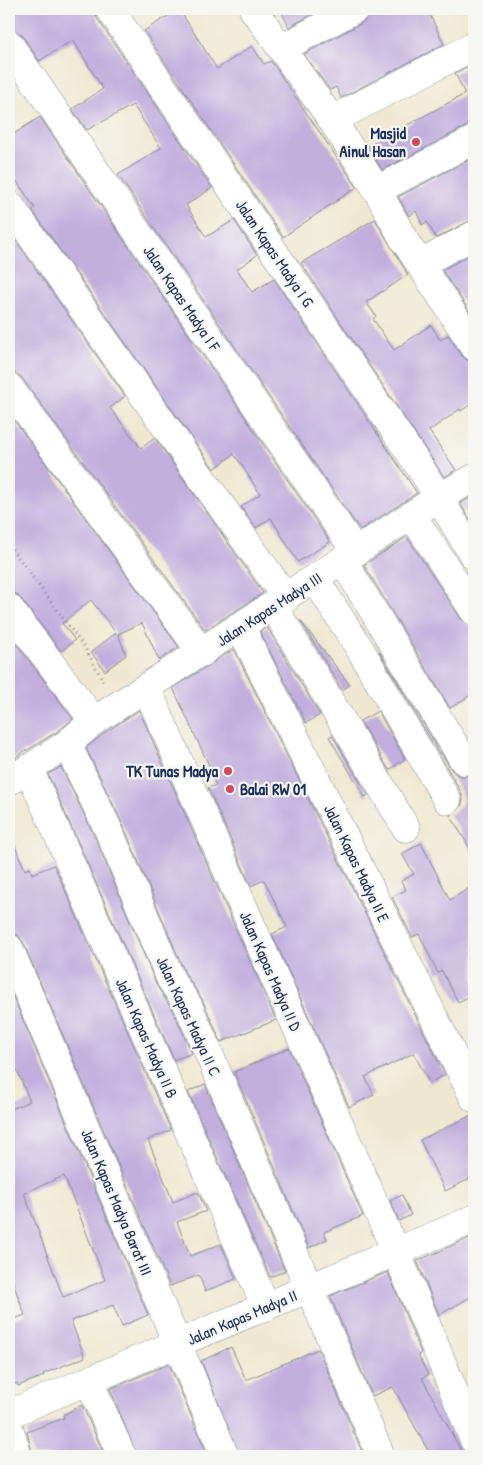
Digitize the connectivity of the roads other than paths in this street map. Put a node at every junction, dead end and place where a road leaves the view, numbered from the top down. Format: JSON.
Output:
{"nodes":[{"id":1,"x":110,"y":9,"type":"edge"},
{"id":2,"x":253,"y":9,"type":"edge"},
{"id":3,"x":355,"y":9,"type":"edge"},
{"id":4,"x":9,"y":44,"type":"edge"},
{"id":5,"x":474,"y":46,"type":"edge"},
{"id":6,"x":282,"y":48,"type":"junction"},
{"id":7,"x":332,"y":120,"type":"junction"},
{"id":8,"x":474,"y":140,"type":"edge"},
{"id":9,"x":377,"y":190,"type":"junction"},
{"id":10,"x":9,"y":204,"type":"edge"},
{"id":11,"x":474,"y":234,"type":"edge"},
{"id":12,"x":420,"y":264,"type":"junction"},
{"id":13,"x":471,"y":336,"type":"edge"},
{"id":14,"x":9,"y":387,"type":"edge"},
{"id":15,"x":474,"y":478,"type":"edge"},
{"id":16,"x":438,"y":498,"type":"junction"},
{"id":17,"x":412,"y":515,"type":"junction"},
{"id":18,"x":474,"y":556,"type":"edge"},
{"id":19,"x":349,"y":557,"type":"junction"},
{"id":20,"x":315,"y":579,"type":"junction"},
{"id":21,"x":280,"y":602,"type":"junction"},
{"id":22,"x":9,"y":608,"type":"edge"},
{"id":23,"x":474,"y":611,"type":"edge"},
{"id":24,"x":240,"y":628,"type":"junction"},
{"id":25,"x":202,"y":653,"type":"junction"},
{"id":26,"x":146,"y":689,"type":"junction"},
{"id":27,"x":94,"y":721,"type":"junction"},
{"id":28,"x":68,"y":744,"type":"junction"},
{"id":29,"x":464,"y":761,"type":"dead end"},
{"id":30,"x":19,"y":775,"type":"edge"},
{"id":31,"x":447,"y":800,"type":"dead end"},
{"id":32,"x":406,"y":828,"type":"dead end"},
{"id":33,"x":9,"y":948,"type":"edge"},
{"id":34,"x":474,"y":1098,"type":"edge"},
{"id":35,"x":474,"y":1219,"type":"edge"},
{"id":36,"x":395,"y":1253,"type":"junction"},
{"id":37,"x":310,"y":1288,"type":"junction"},
{"id":38,"x":266,"y":1306,"type":"junction"},
{"id":39,"x":178,"y":1344,"type":"junction"},
{"id":40,"x":89,"y":1380,"type":"junction"},
{"id":41,"x":9,"y":1414,"type":"edge"},
{"id":42,"x":9,"y":1428,"type":"edge"},
{"id":43,"x":474,"y":1440,"type":"edge"},
{"id":44,"x":18,"y":1456,"type":"edge"},
{"id":45,"x":122,"y":1456,"type":"edge"},
{"id":46,"x":225,"y":1456,"type":"edge"},
{"id":47,"x":381,"y":1456,"type":"edge"}],
"edges":[{"from":1,"to":16,"type":"street","name":"Jalan Kapas Madya I G"},
{"from":2,"to":6,"type":"street"},
{"from":3,"to":6,"type":"street"},
{"from":4,"to":19,"type":"street","name":"Jalan Kapas Madya I F"},
{"from":5,"to":7,"type":"street"},
{"from":6,"to":7,"type":"street"},
{"from":7,"to":9,"type":"street"},
{"from":8,"to":9,"type":"street"},
{"from":9,"to":12,"type":"street"},
{"from":10,"to":21,"type":"street"},
{"from":11,"to":12,"type":"street"},
{"from":12,"to":13,"type":"street"},
{"from":14,"to":25,"type":"street"},
{"from":15,"to":16,"type":"street","name":"Jalan Kapas Madya III"},
{"from":16,"to":17,"type":"street","name":"Jalan Kapas Madya III"},
{"from":16,"to":18,"type":"street","name":"Jalan Kapas Madya I G"},
{"from":17,"to":19,"type":"street","name":"Jalan Kapas Madya III"},
{"from":17,"to":23,"type":"street"},
{"from":19,"to":20,"type":"street","name":"Jalan Kapas Madya III"},
{"from":19,"to":29,"type":"street","name":"Jalan Kapas Madya I F"},
{"from":20,"to":21,"type":"street","name":"Jalan Kapas Madya III"},
{"from":20,"to":31,"type":"street"},
{"from":21,"to":24,"type":"street","name":"Jalan Kapas Madya III"},
{"from":21,"to":32,"type":"street"},
{"from":22,"to":27,"type":"street"},
{"from":24,"to":25,"type":"street","name":"Jalan Kapas Madya III"},
{"from":24,"to":34,"type":"street","name":"Jalan Kapas Madya II E"},
{"from":25,"to":26,"type":"street","name":"Jalan Kapas Madya III"},
{"from":26,"to":27,"type":"street","name":"Jalan Kapas Madya III"},
{"from":26,"to":36,"type":"street","name":"Jalan Kapas Madya II D"},
{"from":27,"to":28,"type":"street","name":"Jalan Kapas Madya III"},
{"from":28,"to":30,"type":"street","name":"Jalan Kapas Madya III"},
{"from":28,"to":37,"type":"street","name":"Jalan Kapas Madya II C"},
{"from":30,"to":38,"type":"street","name":"Jalan Kapas Madya II B"},
{"from":33,"to":39,"type":"street","name":"Jalan Kapas Madya Barat III"},
{"from":35,"to":36,"type":"street","name":"Jalan Kapas Madya II"},
{"from":36,"to":37,"type":"street","name":"Jalan Kapas Madya II"},
{"from":36,"to":43,"type":"street","name":"Jalan Kapas Madya II D"},
{"from":37,"to":38,"type":"street","name":"Jalan Kapas Madya II"},
{"from":37,"to":47,"type":"street","name":"Jalan Kapas Madya II C"},
{"from":38,"to":39,"type":"street","name":"Jalan Kapas Madya II"},
{"from":39,"to":40,"type":"street","name":"Jalan Kapas Madya II"},
{"from":39,"to":46,"type":"street","name":"Jalan Kapas Madya Barat III"},
{"from":40,"to":41,"type":"street","name":"Jalan Kapas Madya II"},
{"from":40,"to":45,"type":"street"},
{"from":42,"to":44,"type":"street"}]}
